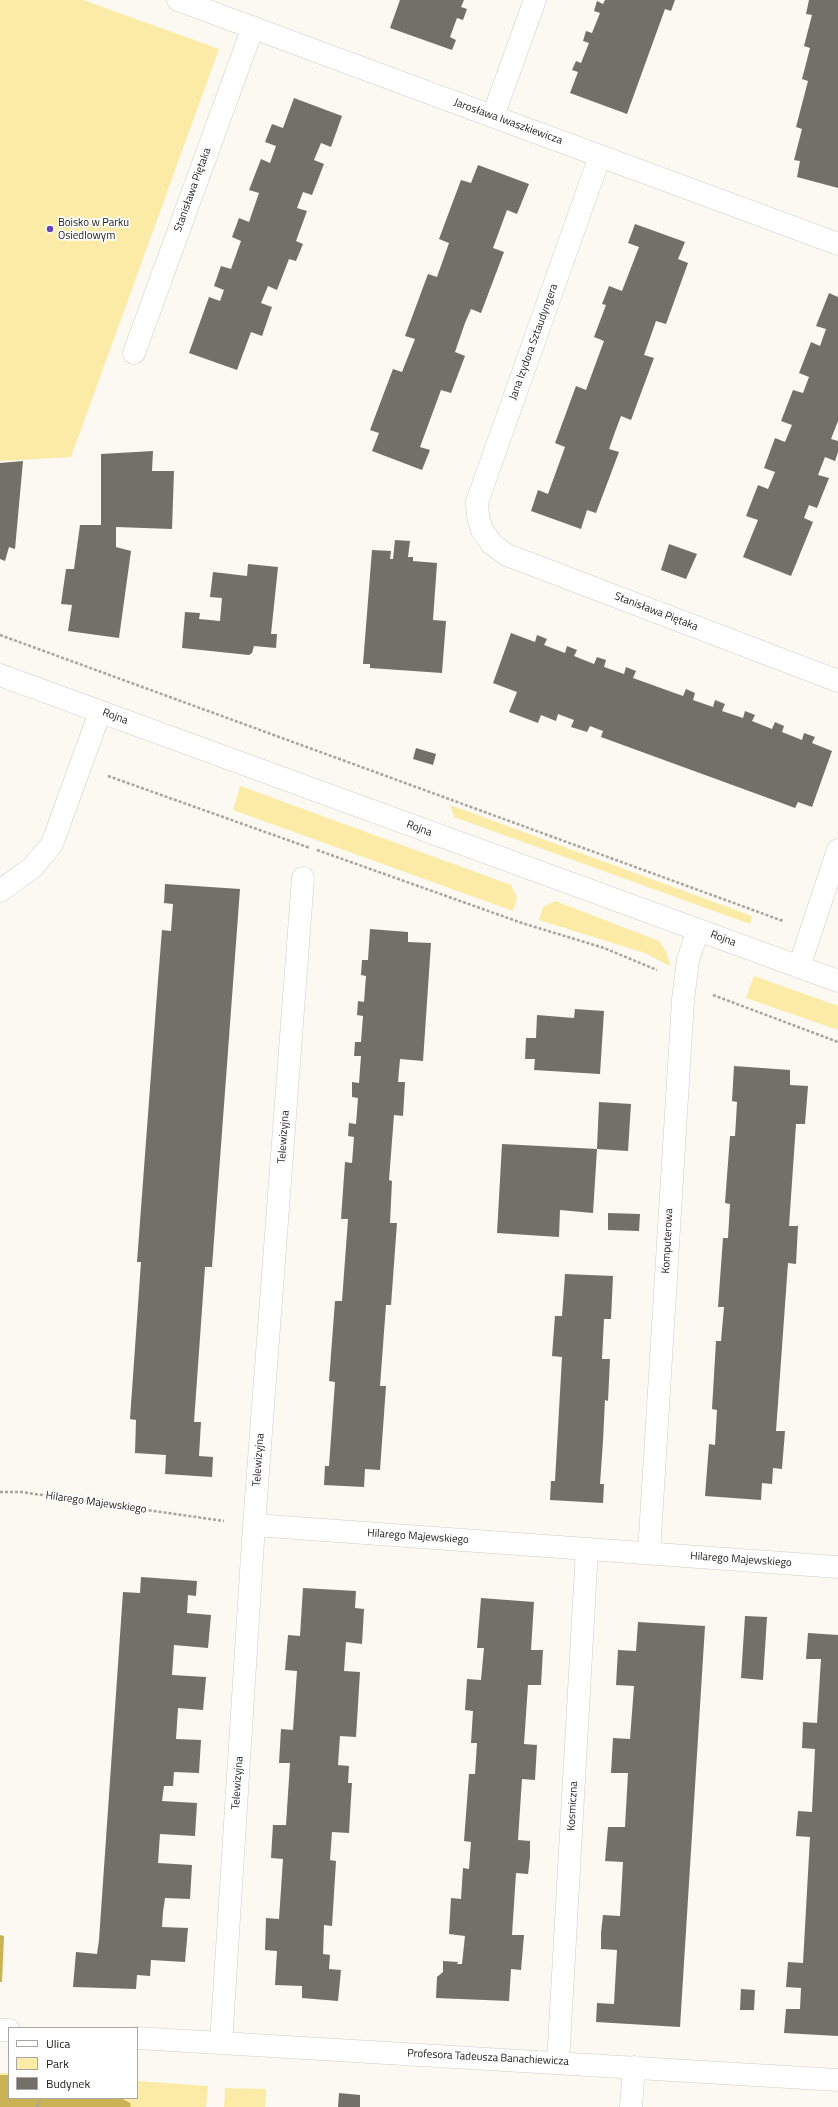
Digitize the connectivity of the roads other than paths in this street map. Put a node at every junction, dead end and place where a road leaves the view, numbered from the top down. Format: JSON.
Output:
{"nodes":[{"id":1,"x":178,"y":0,"type":"edge"},
{"id":2,"x":535,"y":0,"type":"edge"},
{"id":3,"x":253,"y":28,"type":"junction"},
{"id":4,"x":493,"y":116,"type":"junction"},
{"id":5,"x":600,"y":156,"type":"junction"},
{"id":6,"x":838,"y":244,"type":"edge"},
{"id":7,"x":134,"y":353,"type":"dead end"},
{"id":8,"x":482,"y":530,"type":"joint"},
{"id":9,"x":0,"y":675,"type":"edge"},
{"id":10,"x":838,"y":681,"type":"edge"},
{"id":11,"x":100,"y":712,"type":"junction"},
{"id":12,"x":838,"y":850,"type":"edge"},
{"id":13,"x":303,"y":878,"type":"dead end"},
{"id":14,"x":0,"y":891,"type":"edge"},
{"id":15,"x":698,"y":930,"type":"junction"},
{"id":16,"x":800,"y":967,"type":"junction"},
{"id":17,"x":838,"y":981,"type":"edge"},
{"id":18,"x":254,"y":1525,"type":"junction"},
{"id":19,"x":587,"y":1549,"type":"junction"},
{"id":20,"x":649,"y":1553,"type":"junction"},
{"id":21,"x":838,"y":1567,"type":"edge"},
{"id":22,"x":138,"y":2038,"type":"edge"},
{"id":23,"x":221,"y":2043,"type":"junction"},
{"id":24,"x":558,"y":2063,"type":"junction"},
{"id":25,"x":634,"y":2067,"type":"junction"},
{"id":26,"x":838,"y":2080,"type":"edge"},
{"id":27,"x":631,"y":2107,"type":"edge"}],
"edges":[{"from":1,"to":3,"type":"street","name":"Jarosława Iwaszkiewicza"},
{"from":2,"to":4,"type":"street"},
{"from":3,"to":4,"type":"street","name":"Jarosława Iwaszkiewicza"},
{"from":3,"to":7,"type":"street","name":"Stanisława Piętaka"},
{"from":4,"to":5,"type":"street","name":"Jarosława Iwaszkiewicza"},
{"from":5,"to":6,"type":"street","name":"Jarosława Iwaszkiewicza"},
{"from":5,"to":8,"type":"street","name":"Jana Izydora Sztaudyngera"},
{"from":8,"to":10,"type":"street","name":"Stanisława Piętaka"},
{"from":9,"to":11,"type":"street","name":"Rojna"},
{"from":11,"to":14,"type":"street"},
{"from":11,"to":15,"type":"street","name":"Rojna"},
{"from":12,"to":16,"type":"street"},
{"from":13,"to":18,"type":"street","name":"Telewizyjna"},
{"from":15,"to":16,"type":"street","name":"Rojna"},
{"from":15,"to":20,"type":"street","name":"Komputerowa"},
{"from":16,"to":17,"type":"street","name":"Rojna"},
{"from":18,"to":19,"type":"street","name":"Hilarego Majewskiego"},
{"from":18,"to":23,"type":"street","name":"Telewizyjna"},
{"from":19,"to":20,"type":"street","name":"Hilarego Majewskiego"},
{"from":19,"to":24,"type":"street","name":"Kosmiczna"},
{"from":20,"to":21,"type":"street","name":"Hilarego Majewskiego"},
{"from":22,"to":23,"type":"street","name":"Profesora Tadeusza Banachiewicza"},
{"from":23,"to":24,"type":"street","name":"Profesora Tadeusza Banachiewicza"},
{"from":24,"to":25,"type":"street","name":"Profesora Tadeusza Banachiewicza"},
{"from":25,"to":26,"type":"street","name":"Profesora Tadeusza Banachiewicza"},
{"from":25,"to":27,"type":"street"}]}
